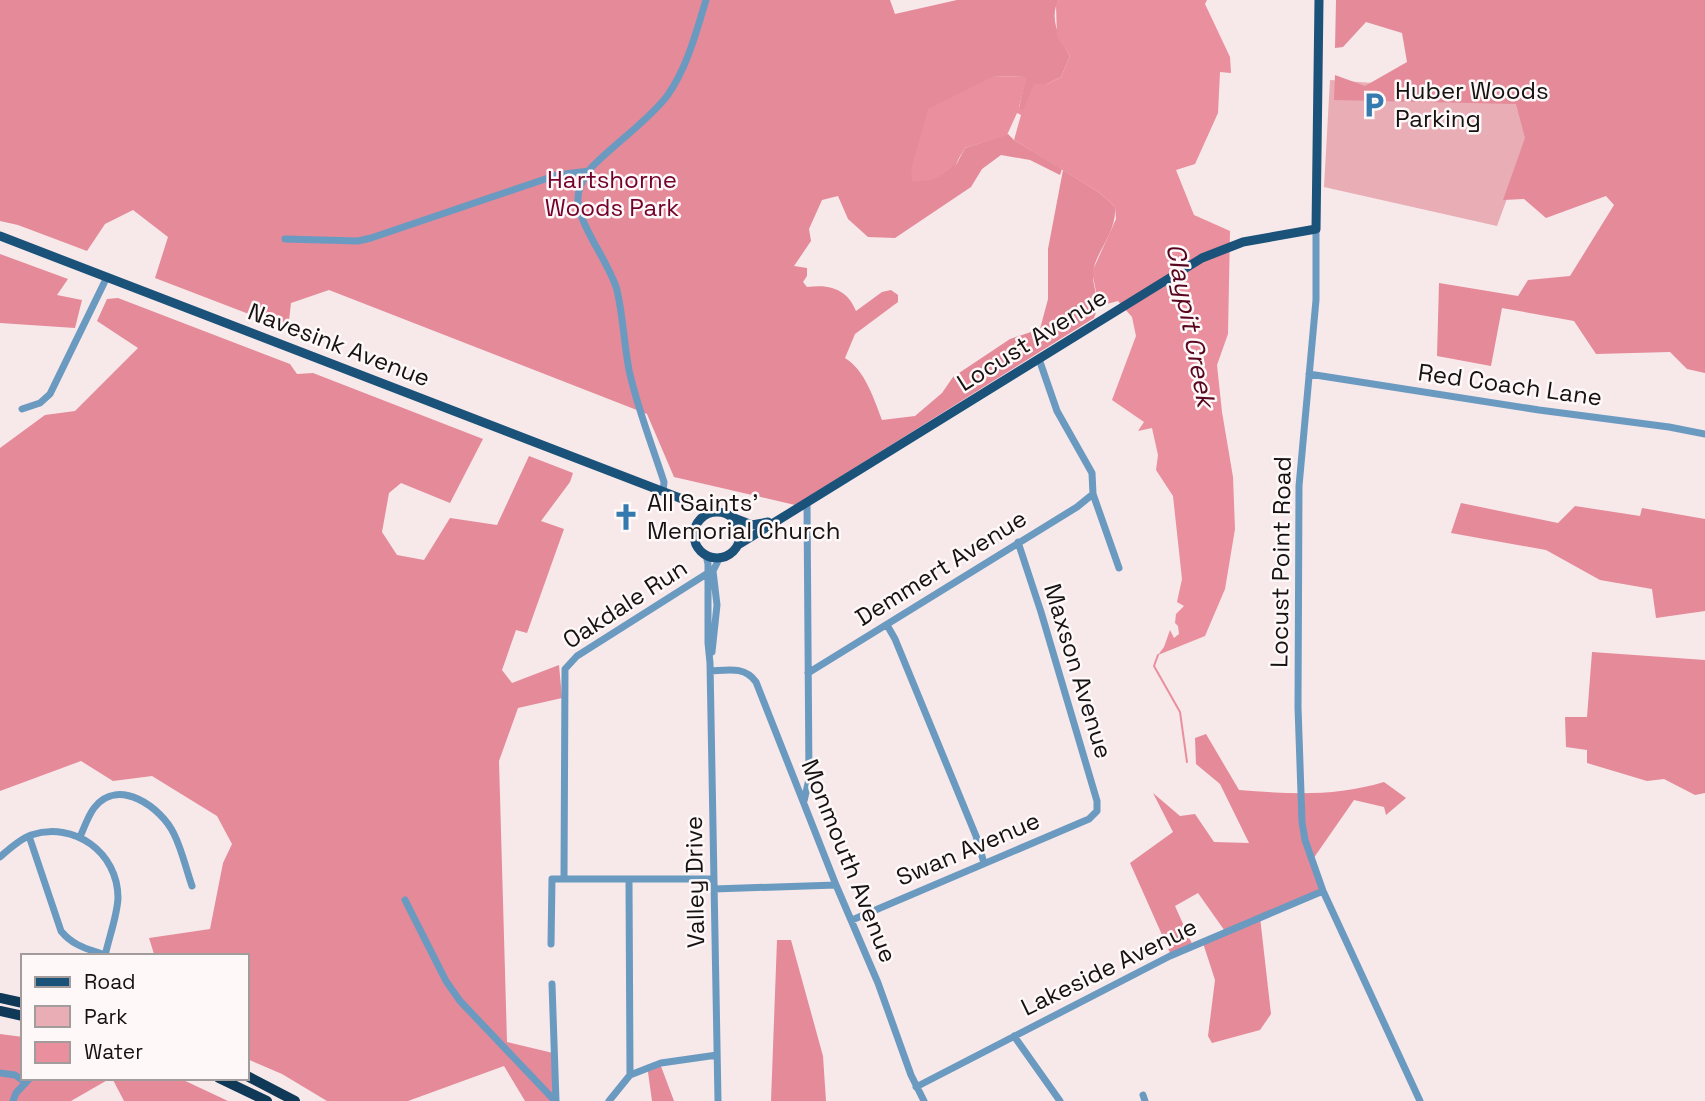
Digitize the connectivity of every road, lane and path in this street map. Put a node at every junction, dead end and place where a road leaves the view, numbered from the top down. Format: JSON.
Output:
{"nodes":[{"id":1,"x":706,"y":0,"type":"edge"},
{"id":2,"x":1320,"y":0,"type":"edge"},
{"id":3,"x":589,"y":171,"type":"junction"},
{"id":4,"x":1316,"y":229,"type":"junction"},
{"id":5,"x":0,"y":236,"type":"edge"},
{"id":6,"x":285,"y":239,"type":"dead end"},
{"id":7,"x":107,"y":277,"type":"junction"},
{"id":8,"x":1039,"y":359,"type":"junction"},
{"id":9,"x":1309,"y":374,"type":"junction"},
{"id":10,"x":22,"y":409,"type":"dead end"},
{"id":11,"x":1705,"y":434,"type":"edge"},
{"id":12,"x":663,"y":492,"type":"junction"},
{"id":13,"x":1093,"y":494,"type":"junction"},
{"id":14,"x":807,"y":503,"type":"junction"},
{"id":15,"x":716,"y":512,"type":"junction"},
{"id":16,"x":783,"y":517,"type":"junction"},
{"id":17,"x":734,"y":518,"type":"junction"},
{"id":18,"x":699,"y":520,"type":"junction"},
{"id":19,"x":1018,"y":542,"type":"junction"},
{"id":20,"x":738,"y":545,"type":"junction"},
{"id":21,"x":706,"y":555,"type":"junction"},
{"id":22,"x":720,"y":557,"type":"junction"},
{"id":23,"x":1119,"y":568,"type":"dead end"},
{"id":24,"x":708,"y":573,"type":"junction"},
{"id":25,"x":887,"y":625,"type":"junction"},
{"id":26,"x":710,"y":667,"type":"junction"},
{"id":27,"x":808,"y":673,"type":"junction"},
{"id":28,"x":804,"y":801,"type":"junction"},
{"id":29,"x":1097,"y":811,"type":"joint"},
{"id":30,"x":29,"y":836,"type":"junction"},
{"id":31,"x":80,"y":838,"type":"junction"},
{"id":32,"x":0,"y":857,"type":"edge"},
{"id":33,"x":984,"y":863,"type":"junction"},
{"id":34,"x":564,"y":879,"type":"junction"},
{"id":35,"x":713,"y":879,"type":"junction"},
{"id":36,"x":629,"y":880,"type":"junction"},
{"id":37,"x":836,"y":885,"type":"junction"},
{"id":38,"x":192,"y":886,"type":"dead end"},
{"id":39,"x":713,"y":889,"type":"junction"},
{"id":40,"x":1323,"y":891,"type":"junction"},
{"id":41,"x":405,"y":900,"type":"dead end"},
{"id":42,"x":852,"y":920,"type":"junction"},
{"id":43,"x":551,"y":944,"type":"dead end"},
{"id":44,"x":102,"y":954,"type":"edge"},
{"id":45,"x":105,"y":954,"type":"edge"},
{"id":46,"x":552,"y":984,"type":"dead end"},
{"id":47,"x":0,"y":998,"type":"edge"},
{"id":48,"x":21,"y":1003,"type":"edge"},
{"id":49,"x":0,"y":1011,"type":"edge"},
{"id":50,"x":21,"y":1016,"type":"edge"},
{"id":51,"x":1014,"y":1036,"type":"junction"},
{"id":52,"x":717,"y":1055,"type":"junction"},
{"id":53,"x":0,"y":1073,"type":"edge"},
{"id":54,"x":630,"y":1075,"type":"junction"},
{"id":55,"x":21,"y":1077,"type":"edge"},
{"id":56,"x":248,"y":1077,"type":"edge"},
{"id":57,"x":28,"y":1080,"type":"edge"},
{"id":58,"x":223,"y":1080,"type":"edge"},
{"id":59,"x":916,"y":1087,"type":"junction"},
{"id":60,"x":13,"y":1101,"type":"edge"},
{"id":61,"x":267,"y":1101,"type":"edge"},
{"id":62,"x":295,"y":1101,"type":"edge"},
{"id":63,"x":556,"y":1101,"type":"edge"},
{"id":64,"x":609,"y":1101,"type":"edge"},
{"id":65,"x":718,"y":1101,"type":"edge"},
{"id":66,"x":924,"y":1101,"type":"edge"},
{"id":67,"x":1060,"y":1101,"type":"edge"},
{"id":68,"x":1419,"y":1101,"type":"edge"}],
"edges":[{"from":1,"to":3,"type":"street"},
{"from":2,"to":4,"type":"main road","name":"Locust Point Road"},
{"from":3,"to":6,"type":"street"},
{"from":3,"to":12,"type":"street"},
{"from":4,"to":8,"type":"main road","name":"Locust Avenue"},
{"from":4,"to":9,"type":"street","name":"Locust Point Road"},
{"from":5,"to":7,"type":"main road","name":"Navesink Avenue"},
{"from":7,"to":10,"type":"street"},
{"from":7,"to":12,"type":"main road","name":"Navesink Avenue"},
{"from":8,"to":13,"type":"street"},
{"from":8,"to":14,"type":"main road","name":"Locust Avenue"},
{"from":9,"to":11,"type":"street","name":"Red Coach Lane"},
{"from":9,"to":40,"type":"street","name":"Locust Point Road"},
{"from":12,"to":15,"type":"main road","name":"Navesink Avenue"},
{"from":12,"to":18,"type":"main road","name":"Navesink Avenue"},
{"from":13,"to":19,"type":"street","name":"Demmert Avenue"},
{"from":13,"to":23,"type":"street"},
{"from":14,"to":16,"type":"main road","name":"Locust Avenue"},
{"from":14,"to":27,"type":"street"},
{"from":15,"to":17,"type":"main road"},
{"from":15,"to":18,"type":"main road"},
{"from":16,"to":17,"type":"main road","name":"Locust Avenue"},
{"from":16,"to":20,"type":"main road","name":"Locust Avenue"},
{"from":17,"to":20,"type":"main road"},
{"from":18,"to":21,"type":"main road"},
{"from":19,"to":25,"type":"street","name":"Demmert Avenue"},
{"from":19,"to":29,"type":"street","name":"Maxson Avenue"},
{"from":20,"to":22,"type":"main road"},
{"from":21,"to":22,"type":"main road"},
{"from":21,"to":24,"type":"street","name":"Valley Drive"},
{"from":22,"to":26,"type":"street","name":"Valley Drive"},
{"from":24,"to":26,"type":"street","name":"Valley Drive"},
{"from":24,"to":34,"type":"street","name":"Oakdale Run"},
{"from":25,"to":27,"type":"street","name":"Demmert Avenue"},
{"from":25,"to":33,"type":"street"},
{"from":26,"to":28,"type":"street","name":"Monmouth Avenue"},
{"from":26,"to":35,"type":"street","name":"Valley Drive"},
{"from":27,"to":28,"type":"street"},
{"from":28,"to":37,"type":"street","name":"Monmouth Avenue"},
{"from":29,"to":33,"type":"street","name":"Swan Avenue"},
{"from":30,"to":31,"type":"street"},
{"from":30,"to":32,"type":"street"},
{"from":30,"to":44,"type":"street"},
{"from":31,"to":38,"type":"street"},
{"from":31,"to":45,"type":"street"},
{"from":33,"to":42,"type":"street","name":"Swan Avenue"},
{"from":34,"to":36,"type":"street"},
{"from":34,"to":43,"type":"street"},
{"from":35,"to":36,"type":"street"},
{"from":35,"to":39,"type":"street","name":"Valley Drive"},
{"from":36,"to":54,"type":"street"},
{"from":37,"to":39,"type":"street"},
{"from":37,"to":42,"type":"street","name":"Monmouth Avenue"},
{"from":39,"to":52,"type":"street","name":"Valley Drive"},
{"from":40,"to":51,"type":"street","name":"Lakeside Avenue"},
{"from":40,"to":68,"type":"street","name":"Locust Point Road"},
{"from":41,"to":63,"type":"street"},
{"from":42,"to":59,"type":"street","name":"Monmouth Avenue"},
{"from":46,"to":63,"type":"street"},
{"from":47,"to":48,"type":"highway"},
{"from":49,"to":50,"type":"highway"},
{"from":51,"to":59,"type":"street","name":"Lakeside Avenue"},
{"from":51,"to":67,"type":"street"},
{"from":52,"to":54,"type":"street"},
{"from":52,"to":65,"type":"street","name":"Valley Drive"},
{"from":53,"to":55,"type":"street"},
{"from":54,"to":64,"type":"street"},
{"from":56,"to":62,"type":"highway"},
{"from":57,"to":60,"type":"street"},
{"from":58,"to":61,"type":"highway"},
{"from":59,"to":66,"type":"street","name":"Monmouth Avenue"}]}
